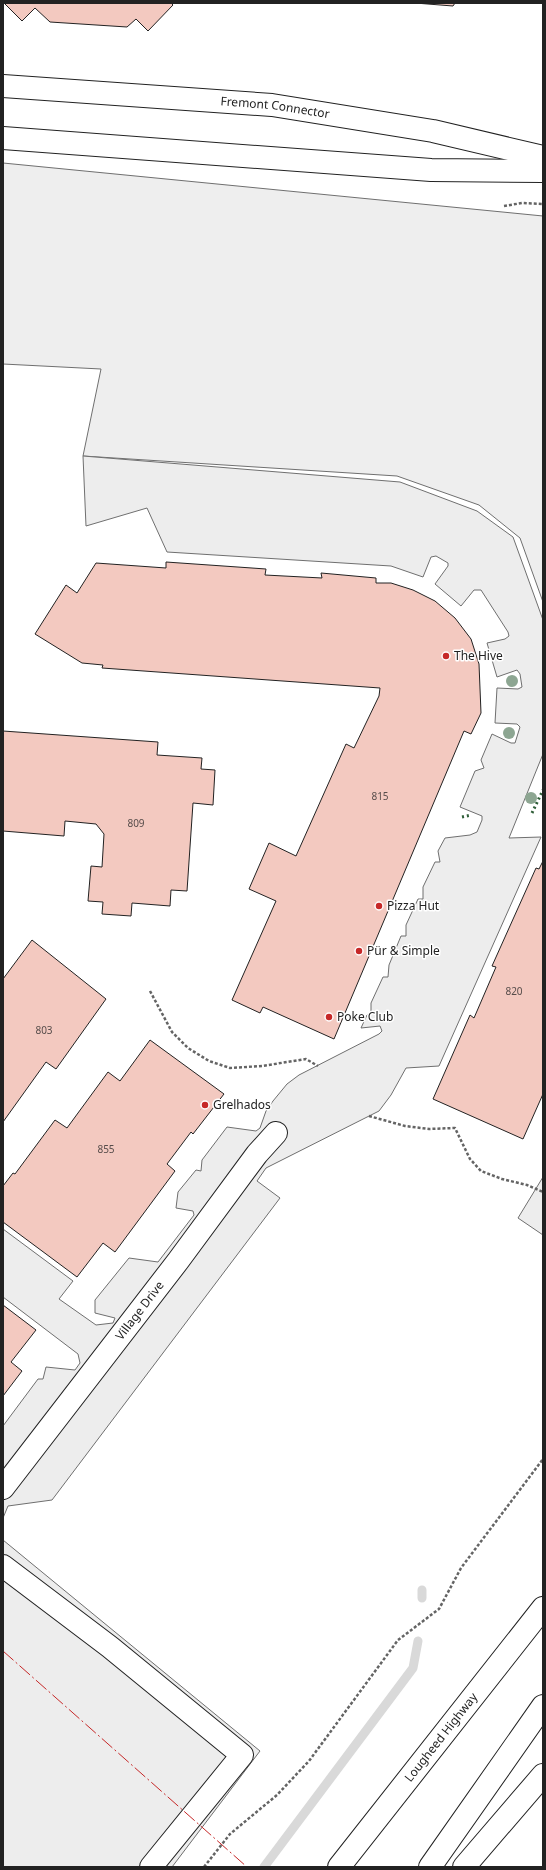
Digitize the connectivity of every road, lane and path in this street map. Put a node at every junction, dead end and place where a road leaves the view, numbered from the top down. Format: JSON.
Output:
{"nodes":[{"id":1,"x":3,"y":86,"type":"edge"},
{"id":2,"x":3,"y":138,"type":"edge"},
{"id":3,"x":543,"y":157,"type":"edge"},
{"id":4,"x":543,"y":171,"type":"edge"},
{"id":5,"x":543,"y":204,"type":"edge"},
{"id":6,"x":504,"y":206,"type":"dead end"},
{"id":7,"x":150,"y":991,"type":"dead end"},
{"id":8,"x":318,"y":1066,"type":"dead end"},
{"id":9,"x":369,"y":1116,"type":"dead end"},
{"id":10,"x":276,"y":1133,"type":"dead end"},
{"id":11,"x":543,"y":1192,"type":"edge"},
{"id":12,"x":543,"y":1459,"type":"edge"},
{"id":13,"x":3,"y":1488,"type":"edge"},
{"id":14,"x":3,"y":1566,"type":"edge"},
{"id":15,"x":543,"y":1597,"type":"edge"},
{"id":16,"x":543,"y":1608,"type":"edge"},
{"id":17,"x":543,"y":1706,"type":"edge"},
{"id":18,"x":464,"y":1710,"type":"junction"},
{"id":19,"x":543,"y":1775,"type":"edge"},
{"id":20,"x":151,"y":1867,"type":"edge"},
{"id":21,"x":204,"y":1867,"type":"edge"},
{"id":22,"x":339,"y":1867,"type":"edge"},
{"id":23,"x":430,"y":1867,"type":"edge"},
{"id":24,"x":464,"y":1867,"type":"edge"}],
"edges":[{"from":1,"to":3,"type":"main road","name":"Fremont Connector"},
{"from":2,"to":4,"type":"main road"},
{"from":5,"to":6,"type":"path"},
{"from":7,"to":8,"type":"path"},
{"from":9,"to":11,"type":"path"},
{"from":10,"to":13,"type":"main road","name":"Village Drive"},
{"from":12,"to":21,"type":"path"},
{"from":14,"to":20,"type":"main road"},
{"from":15,"to":18,"type":"main road"},
{"from":16,"to":18,"type":"main road","name":"Lougheed Highway"},
{"from":17,"to":23,"type":"main road"},
{"from":18,"to":22,"type":"main road","name":"Lougheed Highway"},
{"from":19,"to":24,"type":"main road"}]}
